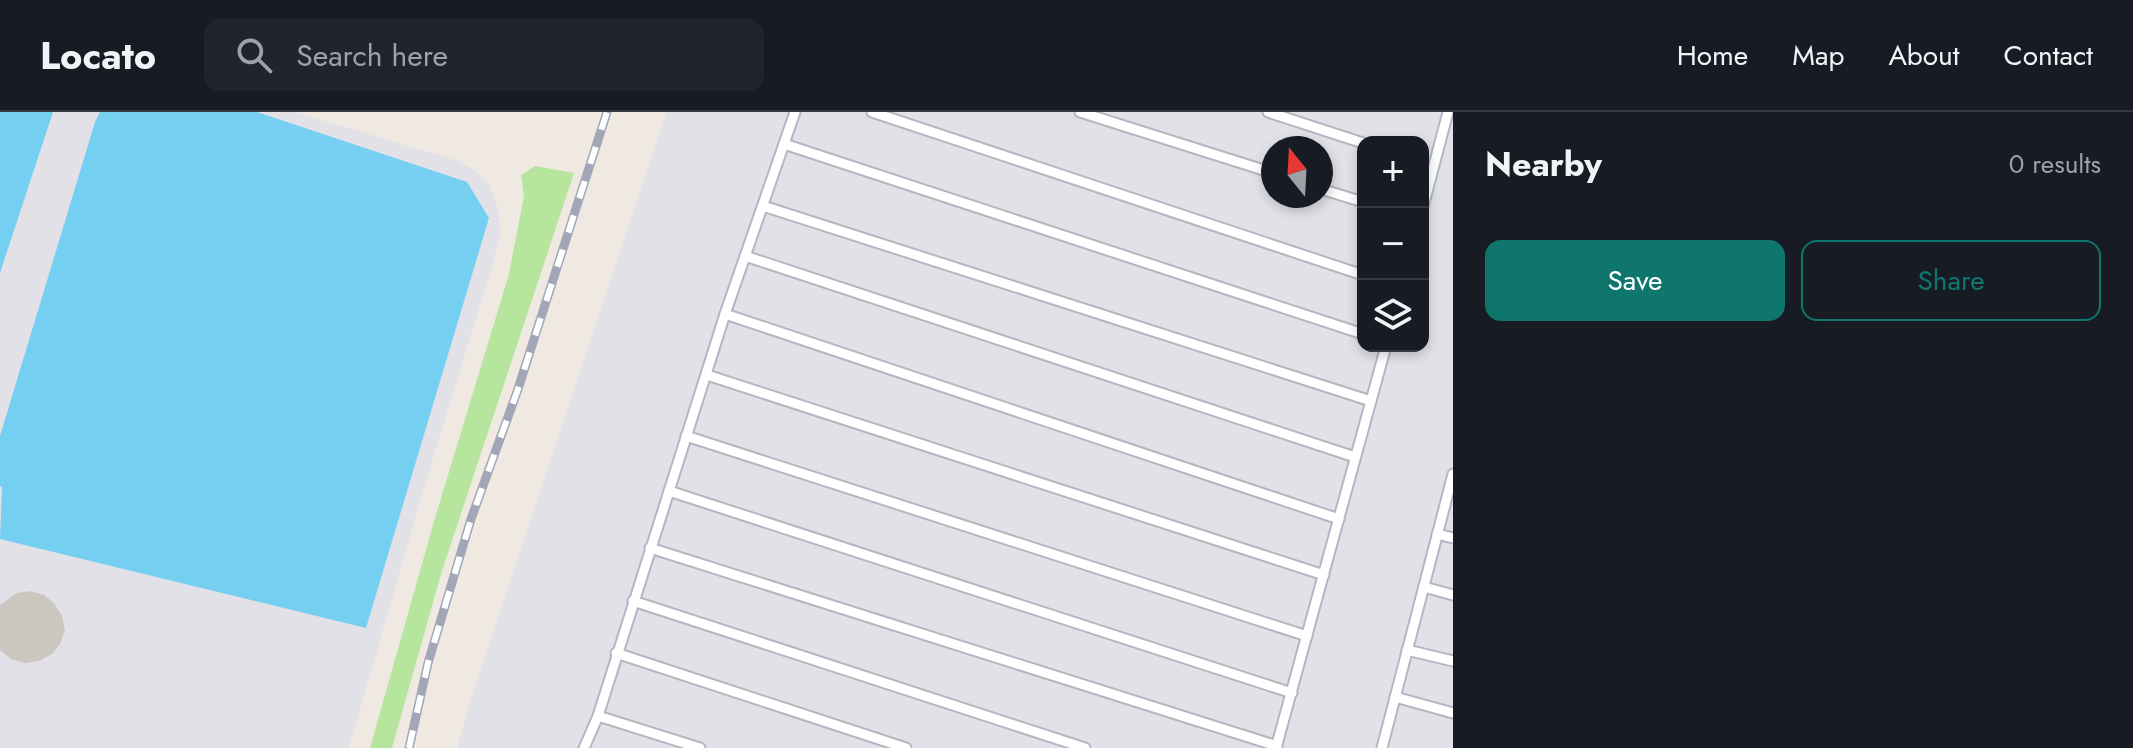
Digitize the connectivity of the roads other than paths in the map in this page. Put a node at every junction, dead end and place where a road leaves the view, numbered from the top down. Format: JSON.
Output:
{"nodes":[{"id":1,"x":795,"y":112,"type":"edge"},
{"id":2,"x":872,"y":112,"type":"edge"},
{"id":3,"x":1080,"y":112,"type":"edge"},
{"id":4,"x":1268,"y":112,"type":"edge"},
{"id":5,"x":1448,"y":112,"type":"edge"},
{"id":6,"x":1357,"y":141,"type":"edge"},
{"id":7,"x":784,"y":144,"type":"junction"},
{"id":8,"x":1429,"y":165,"type":"edge"},
{"id":9,"x":1434,"y":167,"type":"junction"},
{"id":10,"x":1261,"y":169,"type":"edge"},
{"id":11,"x":1429,"y":185,"type":"edge"},
{"id":12,"x":1333,"y":193,"type":"edge"},
{"id":13,"x":1357,"y":200,"type":"edge"},
{"id":14,"x":763,"y":206,"type":"junction"},
{"id":15,"x":745,"y":256,"type":"junction"},
{"id":16,"x":1357,"y":273,"type":"edge"},
{"id":17,"x":725,"y":314,"type":"junction"},
{"id":18,"x":1357,"y":332,"type":"edge"},
{"id":19,"x":1384,"y":352,"type":"edge"},
{"id":20,"x":707,"y":375,"type":"junction"},
{"id":21,"x":1371,"y":401,"type":"junction"},
{"id":22,"x":686,"y":436,"type":"junction"},
{"id":23,"x":1355,"y":457,"type":"junction"},
{"id":24,"x":1452,"y":478,"type":"edge"},
{"id":25,"x":669,"y":491,"type":"junction"},
{"id":26,"x":1339,"y":519,"type":"junction"},
{"id":27,"x":1437,"y":534,"type":"junction"},
{"id":28,"x":1453,"y":538,"type":"edge"},
{"id":29,"x":650,"y":548,"type":"junction"},
{"id":30,"x":1324,"y":575,"type":"junction"},
{"id":31,"x":1424,"y":587,"type":"junction"},
{"id":32,"x":1453,"y":595,"type":"edge"},
{"id":33,"x":633,"y":601,"type":"junction"},
{"id":34,"x":1307,"y":636,"type":"junction"},
{"id":35,"x":1407,"y":650,"type":"junction"},
{"id":36,"x":616,"y":653,"type":"junction"},
{"id":37,"x":1453,"y":661,"type":"edge"},
{"id":38,"x":1292,"y":693,"type":"junction"},
{"id":39,"x":1395,"y":697,"type":"junction"},
{"id":40,"x":1453,"y":713,"type":"edge"},
{"id":41,"x":598,"y":716,"type":"junction"},
{"id":42,"x":1276,"y":747,"type":"edge"},
{"id":43,"x":584,"y":748,"type":"edge"},
{"id":44,"x":700,"y":748,"type":"edge"},
{"id":45,"x":906,"y":748,"type":"edge"},
{"id":46,"x":1085,"y":748,"type":"edge"},
{"id":47,"x":1382,"y":748,"type":"edge"}],
"edges":[{"from":1,"to":7,"type":"lane"},
{"from":2,"to":16,"type":"lane"},
{"from":3,"to":10,"type":"lane"},
{"from":4,"to":6,"type":"lane"},
{"from":5,"to":9,"type":"lane"},
{"from":7,"to":14,"type":"lane"},
{"from":7,"to":18,"type":"lane"},
{"from":8,"to":9,"type":"lane"},
{"from":9,"to":11,"type":"lane"},
{"from":12,"to":13,"type":"lane"},
{"from":14,"to":15,"type":"lane"},
{"from":14,"to":21,"type":"lane"},
{"from":15,"to":17,"type":"lane"},
{"from":15,"to":23,"type":"lane"},
{"from":17,"to":20,"type":"lane"},
{"from":17,"to":26,"type":"lane"},
{"from":19,"to":21,"type":"lane"},
{"from":20,"to":22,"type":"lane"},
{"from":20,"to":30,"type":"lane"},
{"from":21,"to":23,"type":"lane"},
{"from":22,"to":25,"type":"lane"},
{"from":22,"to":34,"type":"lane"},
{"from":23,"to":26,"type":"lane"},
{"from":24,"to":27,"type":"lane"},
{"from":25,"to":29,"type":"lane"},
{"from":25,"to":38,"type":"lane"},
{"from":26,"to":30,"type":"lane"},
{"from":27,"to":28,"type":"lane"},
{"from":27,"to":31,"type":"lane"},
{"from":29,"to":33,"type":"lane"},
{"from":29,"to":42,"type":"lane"},
{"from":30,"to":34,"type":"lane"},
{"from":31,"to":32,"type":"lane"},
{"from":31,"to":35,"type":"lane"},
{"from":33,"to":36,"type":"lane"},
{"from":33,"to":46,"type":"lane"},
{"from":34,"to":38,"type":"lane"},
{"from":35,"to":37,"type":"lane"},
{"from":35,"to":39,"type":"lane"},
{"from":36,"to":41,"type":"lane"},
{"from":36,"to":45,"type":"lane"},
{"from":38,"to":42,"type":"lane"},
{"from":39,"to":40,"type":"lane"},
{"from":39,"to":47,"type":"lane"},
{"from":41,"to":43,"type":"lane"},
{"from":41,"to":44,"type":"lane"}]}
